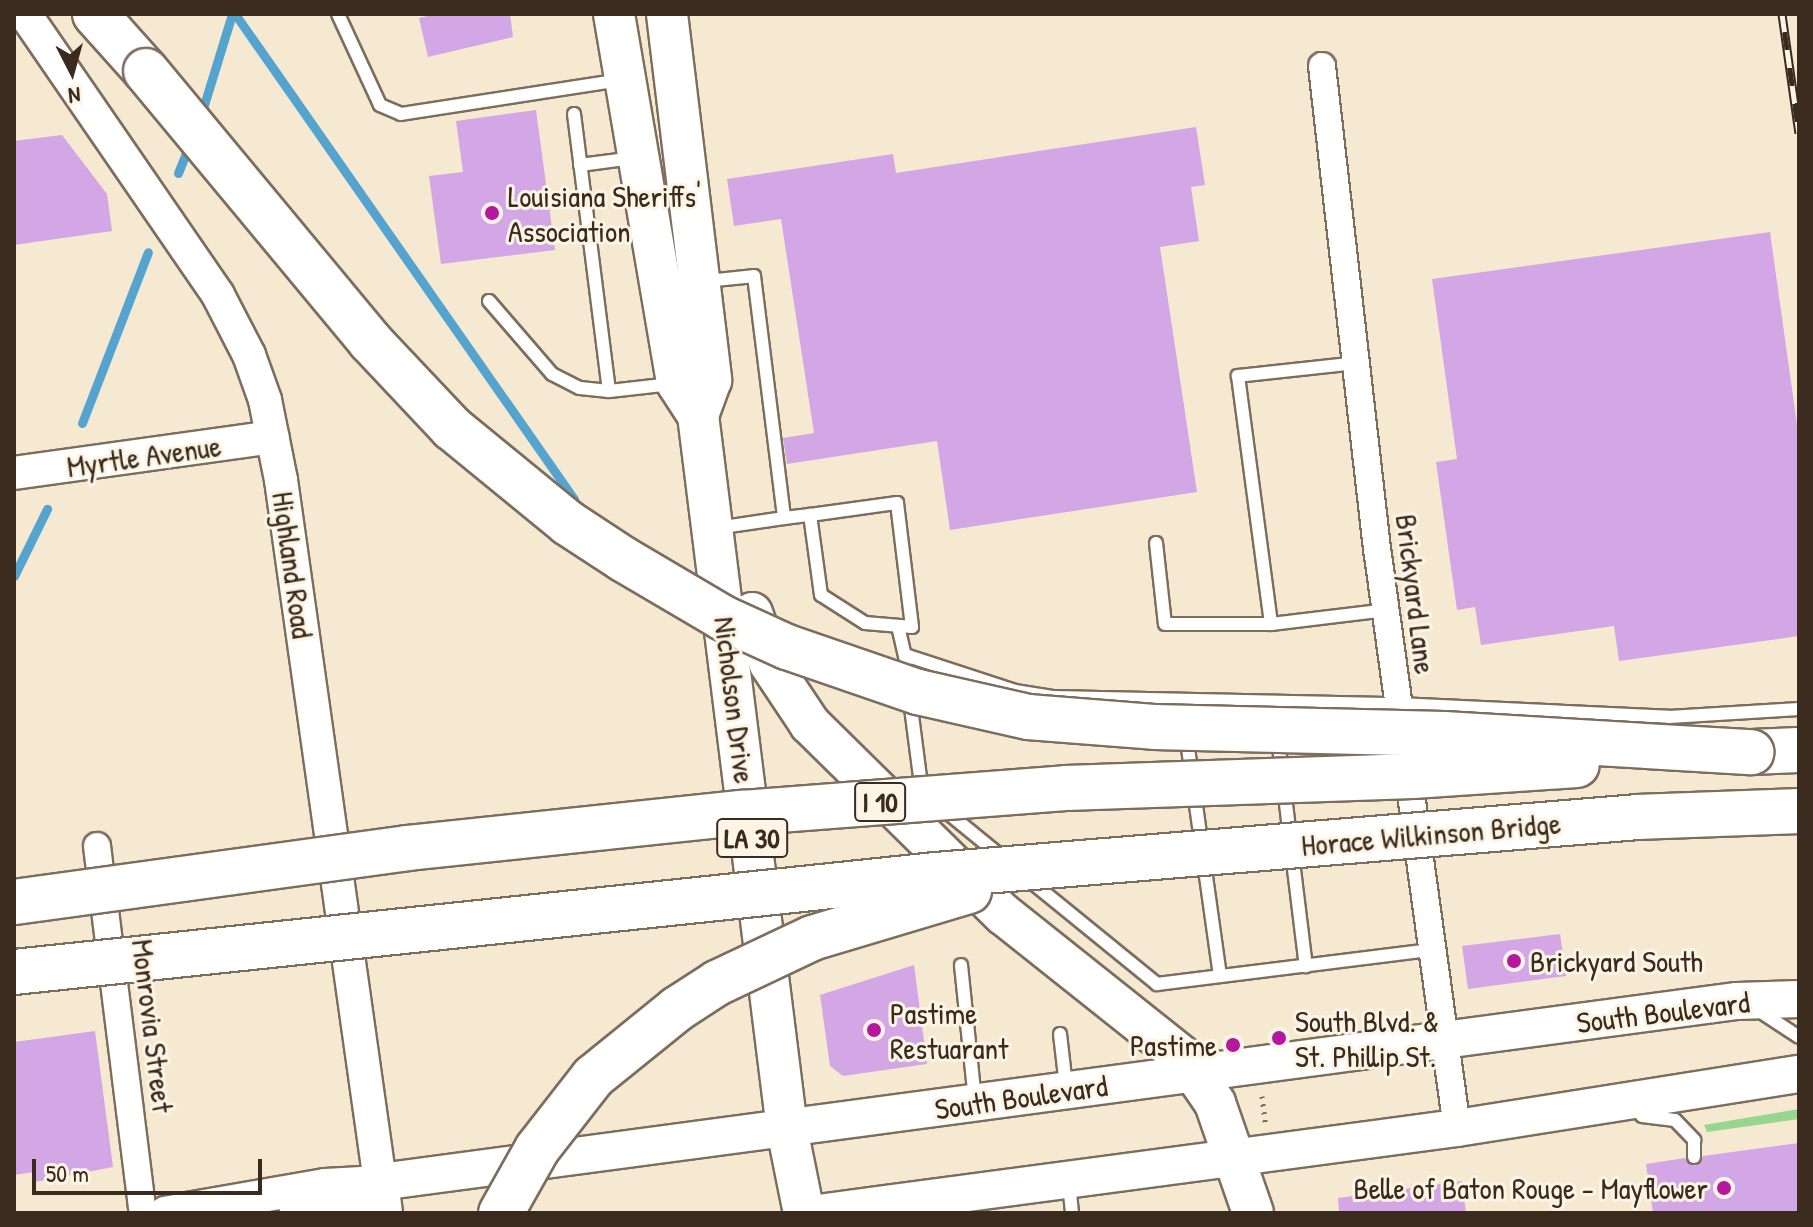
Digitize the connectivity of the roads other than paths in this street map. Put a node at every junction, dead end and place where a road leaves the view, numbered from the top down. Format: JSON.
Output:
{"nodes":[{"id":1,"x":25,"y":14,"type":"edge"},
{"id":2,"x":338,"y":14,"type":"edge"},
{"id":3,"x":614,"y":14,"type":"edge"},
{"id":4,"x":667,"y":14,"type":"edge"},
{"id":5,"x":101,"y":21,"type":"edge"},
{"id":6,"x":1322,"y":66,"type":"dead end"},
{"id":7,"x":624,"y":79,"type":"junction"},
{"id":8,"x":574,"y":114,"type":"dead end"},
{"id":9,"x":636,"y":157,"type":"junction"},
{"id":10,"x":580,"y":165,"type":"junction"},
{"id":11,"x":698,"y":281,"type":"junction"},
{"id":12,"x":489,"y":301,"type":"dead end"},
{"id":13,"x":1357,"y":363,"type":"junction"},
{"id":14,"x":609,"y":391,"type":"junction"},
{"id":15,"x":688,"y":399,"type":"junction"},
{"id":16,"x":273,"y":437,"type":"junction"},
{"id":17,"x":14,"y":473,"type":"edge"},
{"id":18,"x":810,"y":515,"type":"junction"},
{"id":19,"x":784,"y":518,"type":"junction"},
{"id":20,"x":715,"y":538,"type":"junction"},
{"id":21,"x":1156,"y":543,"type":"dead end"},
{"id":22,"x":1386,"y":610,"type":"junction"},
{"id":23,"x":1271,"y":624,"type":"junction"},
{"id":24,"x":898,"y":626,"type":"junction"},
{"id":25,"x":905,"y":655,"type":"junction"},
{"id":26,"x":1181,"y":699,"type":"junction"},
{"id":27,"x":1274,"y":701,"type":"junction"},
{"id":28,"x":1398,"y":704,"type":"junction"},
{"id":29,"x":1799,"y":709,"type":"edge"},
{"id":30,"x":1799,"y":750,"type":"edge"},
{"id":31,"x":1751,"y":752,"type":"junction"},
{"id":32,"x":1799,"y":811,"type":"edge"},
{"id":33,"x":97,"y":846,"type":"dead end"},
{"id":34,"x":1064,"y":864,"type":"junction"},
{"id":35,"x":14,"y":902,"type":"edge"},
{"id":36,"x":1431,"y":950,"type":"junction"},
{"id":37,"x":961,"y":965,"type":"dead end"},
{"id":38,"x":1306,"y":966,"type":"junction"},
{"id":39,"x":14,"y":972,"type":"edge"},
{"id":40,"x":1220,"y":976,"type":"junction"},
{"id":41,"x":1799,"y":999,"type":"edge"},
{"id":42,"x":1727,"y":1003,"type":"junction"},
{"id":43,"x":1060,"y":1034,"type":"dead end"},
{"id":44,"x":1799,"y":1037,"type":"edge"},
{"id":45,"x":1443,"y":1040,"type":"junction"},
{"id":46,"x":1195,"y":1074,"type":"junction"},
{"id":47,"x":1799,"y":1074,"type":"edge"},
{"id":48,"x":1066,"y":1091,"type":"junction"},
{"id":49,"x":975,"y":1103,"type":"junction"},
{"id":50,"x":1620,"y":1120,"type":"dead end"},
{"id":51,"x":1457,"y":1128,"type":"junction"},
{"id":52,"x":1561,"y":1128,"type":"dead end"},
{"id":53,"x":787,"y":1129,"type":"junction"},
{"id":54,"x":1237,"y":1157,"type":"junction"},
{"id":55,"x":1694,"y":1157,"type":"dead end"},
{"id":56,"x":1070,"y":1197,"type":"edge"},
{"id":57,"x":386,"y":1204,"type":"edge"},
{"id":58,"x":143,"y":1213,"type":"edge"},
{"id":59,"x":165,"y":1213,"type":"edge"},
{"id":60,"x":501,"y":1213,"type":"edge"},
{"id":61,"x":804,"y":1213,"type":"edge"},
{"id":62,"x":818,"y":1213,"type":"edge"},
{"id":63,"x":1253,"y":1213,"type":"edge"}],
"edges":[{"from":1,"to":16,"type":"street","name":"Highland Road"},
{"from":2,"to":7,"type":"lane"},
{"from":3,"to":7,"type":"main road","name":"Nicholson Drive","number":"LA 30"},
{"from":4,"to":11,"type":"main road","name":"Nicholson Drive","number":"LA 30"},
{"from":5,"to":31,"type":"highway","bridge":true},
{"from":6,"to":13,"type":"street","name":"Brickyard Lane"},
{"from":7,"to":9,"type":"main road","name":"Nicholson Drive","number":"LA 30"},
{"from":8,"to":10,"type":"lane"},
{"from":9,"to":10,"type":"lane"},
{"from":9,"to":15,"type":"main road","name":"Nicholson Drive","number":"LA 30"},
{"from":10,"to":14,"type":"lane"},
{"from":11,"to":15,"type":"main road","name":"Nicholson Drive","number":"LA 30"},
{"from":11,"to":19,"type":"lane"},
{"from":12,"to":14,"type":"lane"},
{"from":13,"to":22,"type":"street","name":"Brickyard Lane"},
{"from":13,"to":23,"type":"lane"},
{"from":14,"to":15,"type":"lane"},
{"from":15,"to":20,"type":"main road","name":"Nicholson Drive","number":"LA 30"},
{"from":16,"to":17,"type":"street","name":"Myrtle Avenue"},
{"from":16,"to":57,"type":"street","name":"Highland Road"},
{"from":18,"to":19,"type":"lane"},
{"from":18,"to":24,"type":"lane"},
{"from":18,"to":24,"type":"lane"},
{"from":19,"to":20,"type":"lane"},
{"from":20,"to":46,"type":"main road"},
{"from":20,"to":53,"type":"main road","name":"Nicholson Drive","number":"LA 30"},
{"from":21,"to":23,"type":"lane"},
{"from":22,"to":23,"type":"lane"},
{"from":22,"to":28,"type":"street","name":"Brickyard Lane"},
{"from":24,"to":25,"type":"lane"},
{"from":25,"to":26,"type":"lane"},
{"from":25,"to":40,"type":"lane"},
{"from":26,"to":27,"type":"lane"},
{"from":26,"to":40,"type":"lane"},
{"from":27,"to":28,"type":"lane"},
{"from":27,"to":38,"type":"lane"},
{"from":28,"to":29,"type":"lane"},
{"from":28,"to":36,"type":"street","name":"Brickyard Lane"},
{"from":30,"to":31,"type":"highway","number":"I 10"},
{"from":31,"to":35,"type":"highway","number":"I 10","bridge":true},
{"from":32,"to":34,"type":"highway","name":"Horace Wilkinson Bridge","bridge":true},
{"from":33,"to":58,"type":"street","name":"Monrovia Street"},
{"from":34,"to":39,"type":"highway","bridge":true},
{"from":34,"to":60,"type":"highway","bridge":true},
{"from":36,"to":38,"type":"lane"},
{"from":36,"to":45,"type":"street","name":"Brickyard Lane"},
{"from":37,"to":49,"type":"lane"},
{"from":38,"to":40,"type":"lane"},
{"from":41,"to":42,"type":"main road","name":"South Boulevard"},
{"from":42,"to":44,"type":"lane"},
{"from":42,"to":45,"type":"main road","name":"South Boulevard"},
{"from":43,"to":48,"type":"lane"},
{"from":45,"to":46,"type":"main road","name":"South Boulevard"},
{"from":45,"to":51,"type":"street","name":"Brickyard Lane"},
{"from":46,"to":48,"type":"main road","name":"South Boulevard"},
{"from":46,"to":54,"type":"main road"},
{"from":47,"to":51,"type":"main road"},
{"from":48,"to":49,"type":"main road","name":"South Boulevard"},
{"from":49,"to":53,"type":"main road","name":"South Boulevard"},
{"from":50,"to":55,"type":"lane"},
{"from":51,"to":52,"type":"lane"},
{"from":51,"to":54,"type":"main road"},
{"from":53,"to":57,"type":"main road","name":"South Boulevard"},
{"from":53,"to":61,"type":"main road","name":"Nicholson Drive"},
{"from":54,"to":56,"type":"main road"},
{"from":54,"to":63,"type":"main road"},
{"from":56,"to":62,"type":"main road"},
{"from":57,"to":59,"type":"street","name":"South Boulevard"}]}
